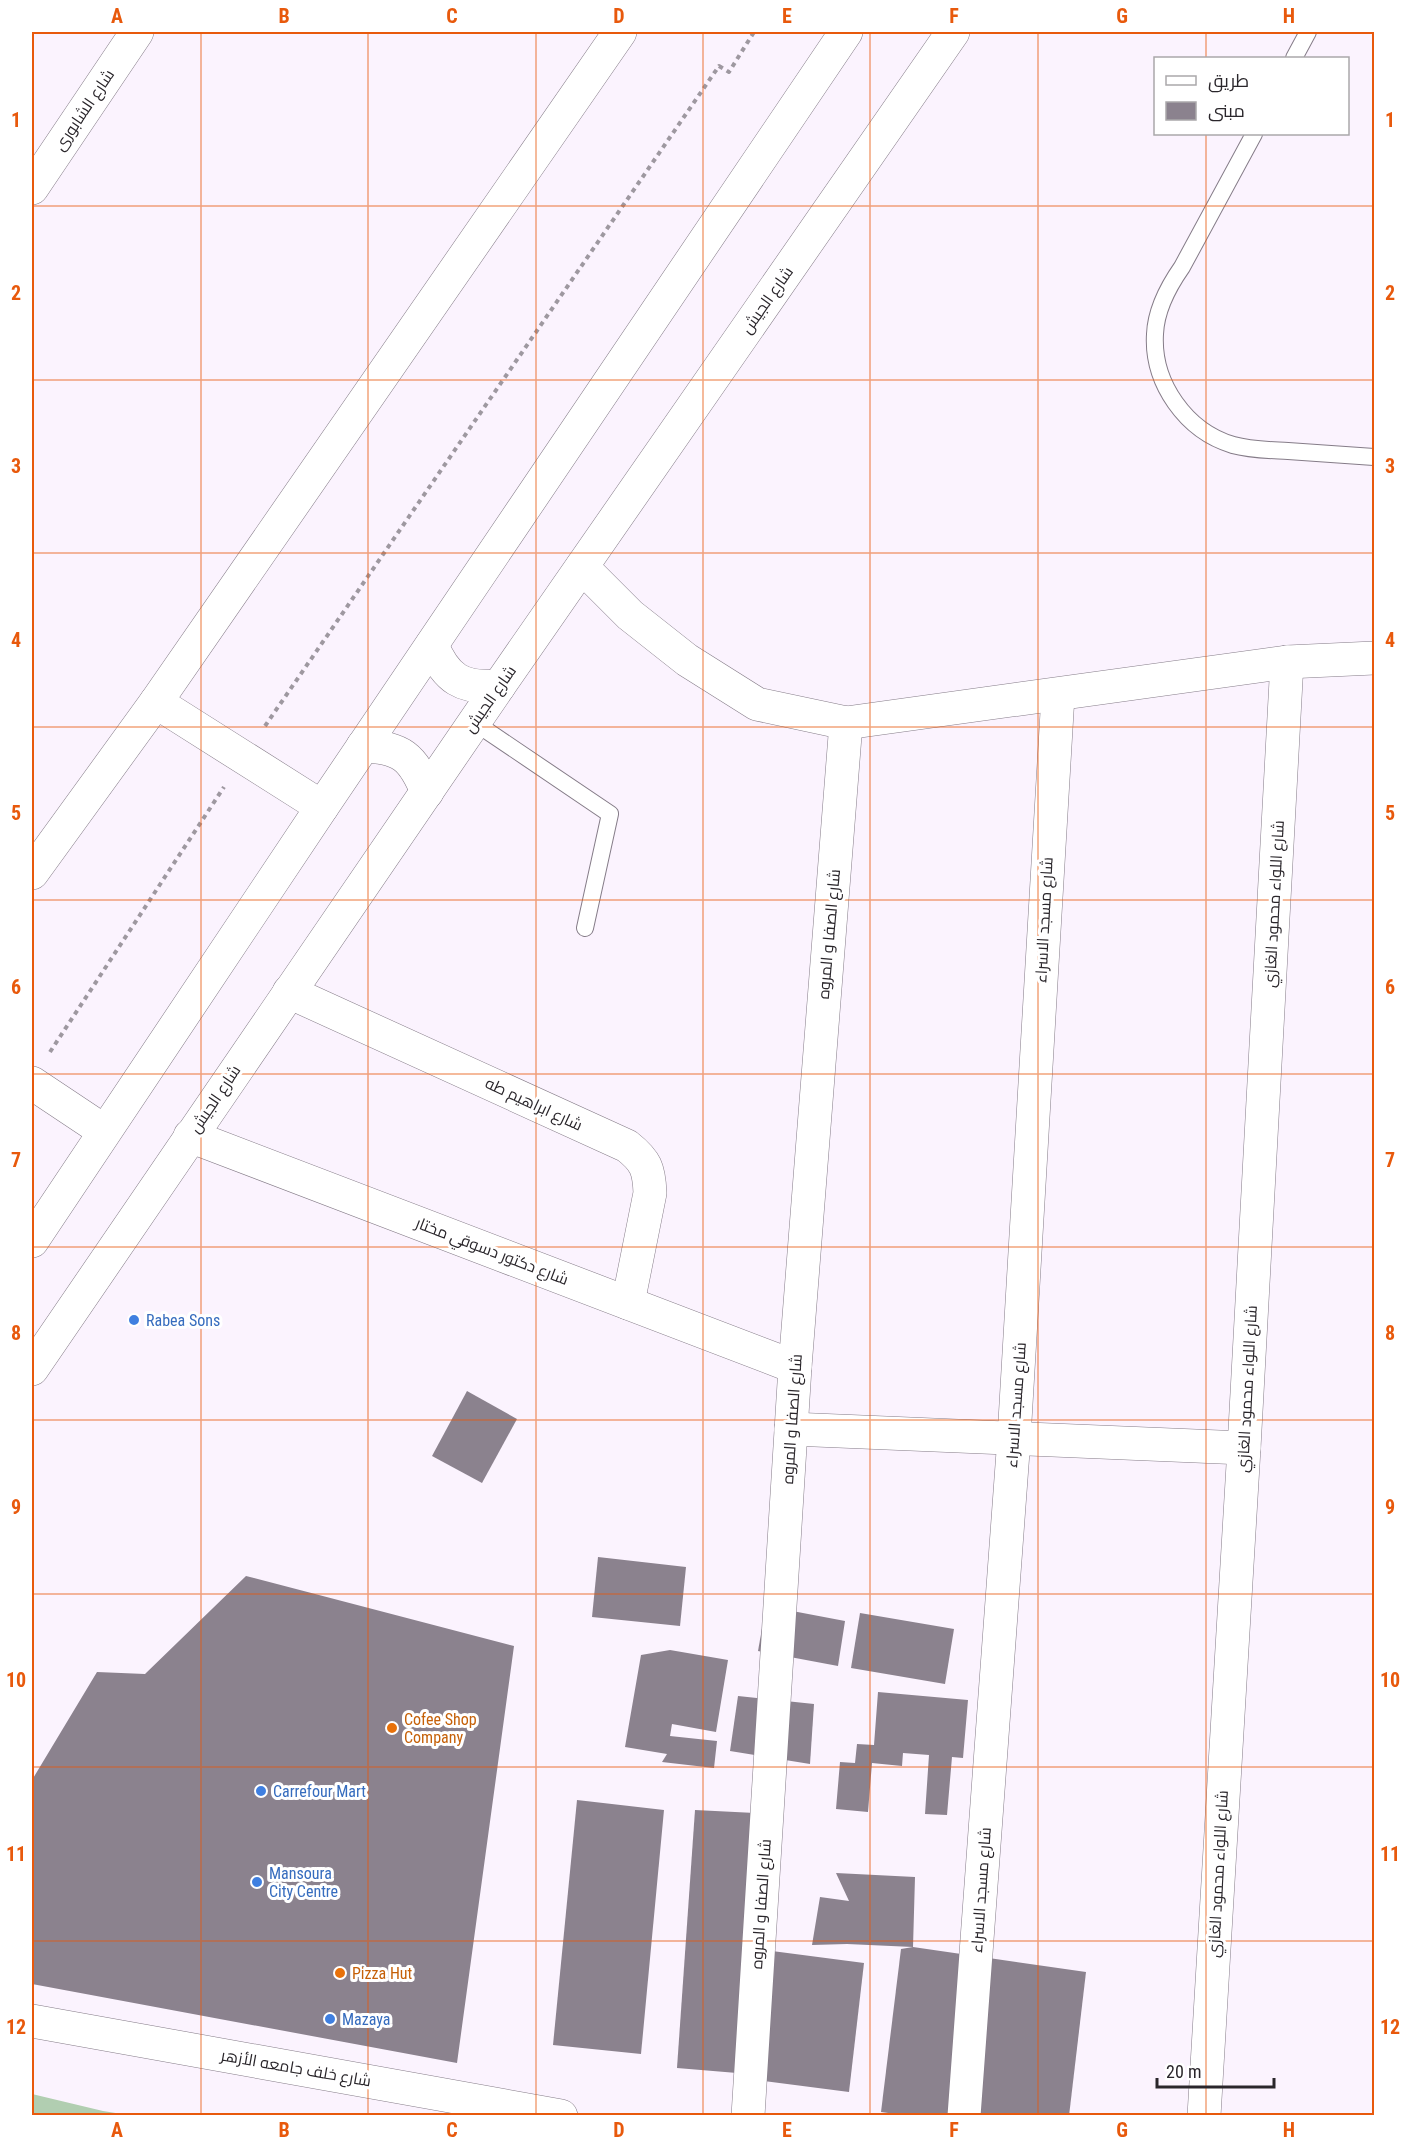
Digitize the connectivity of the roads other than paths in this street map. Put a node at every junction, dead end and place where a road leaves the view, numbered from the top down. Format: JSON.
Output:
{"nodes":[{"id":1,"x":137,"y":32,"type":"edge"},
{"id":2,"x":620,"y":32,"type":"edge"},
{"id":3,"x":846,"y":32,"type":"edge"},
{"id":4,"x":953,"y":32,"type":"edge"},
{"id":5,"x":1308,"y":32,"type":"edge"},
{"id":6,"x":1295,"y":57,"type":"edge"},
{"id":7,"x":1253,"y":135,"type":"edge"},
{"id":8,"x":32,"y":188,"type":"edge"},
{"id":9,"x":1374,"y":457,"type":"edge"},
{"id":10,"x":582,"y":567,"type":"junction"},
{"id":11,"x":432,"y":645,"type":"junction"},
{"id":12,"x":1374,"y":658,"type":"edge"},
{"id":13,"x":1287,"y":662,"type":"junction"},
{"id":14,"x":499,"y":686,"type":"junction"},
{"id":15,"x":1058,"y":695,"type":"junction"},
{"id":16,"x":156,"y":702,"type":"junction"},
{"id":17,"x":474,"y":722,"type":"junction"},
{"id":18,"x":846,"y":723,"type":"junction"},
{"id":19,"x":363,"y":746,"type":"junction"},
{"id":20,"x":427,"y":792,"type":"junction"},
{"id":21,"x":322,"y":807,"type":"junction"},
{"id":22,"x":32,"y":873,"type":"edge"},
{"id":23,"x":585,"y":928,"type":"dead end"},
{"id":24,"x":289,"y":992,"type":"junction"},
{"id":25,"x":38,"y":1072,"type":"edge"},
{"id":26,"x":105,"y":1131,"type":"junction"},
{"id":27,"x":190,"y":1136,"type":"junction"},
{"id":28,"x":32,"y":1241,"type":"edge"},
{"id":29,"x":628,"y":1303,"type":"junction"},
{"id":30,"x":795,"y":1367,"type":"junction"},
{"id":31,"x":32,"y":1370,"type":"edge"},
{"id":32,"x":791,"y":1429,"type":"junction"},
{"id":33,"x":1014,"y":1438,"type":"junction"},
{"id":34,"x":1244,"y":1448,"type":"junction"},
{"id":35,"x":32,"y":2021,"type":"edge"},
{"id":36,"x":561,"y":2115,"type":"edge"},
{"id":37,"x":748,"y":2115,"type":"edge"},
{"id":38,"x":964,"y":2115,"type":"edge"},
{"id":39,"x":1204,"y":2115,"type":"edge"}],
"edges":[{"from":1,"to":8,"type":"street","name":"شارع الشابورى"},
{"from":2,"to":16,"type":"street"},
{"from":3,"to":11,"type":"street"},
{"from":4,"to":10,"type":"street","name":"شارع الجيش"},
{"from":5,"to":6,"type":"lane"},
{"from":7,"to":9,"type":"lane"},
{"from":10,"to":14,"type":"street","name":"شارع الجيش"},
{"from":10,"to":18,"type":"street"},
{"from":11,"to":14,"type":"street"},
{"from":11,"to":19,"type":"street"},
{"from":12,"to":13,"type":"street"},
{"from":13,"to":15,"type":"street"},
{"from":13,"to":34,"type":"street","name":"شارع اللواء محمود الغازي"},
{"from":14,"to":17,"type":"street","name":"شارع الجيش"},
{"from":15,"to":18,"type":"street"},
{"from":15,"to":33,"type":"street","name":"شارع مسجد الاسراء"},
{"from":16,"to":21,"type":"street"},
{"from":16,"to":22,"type":"street"},
{"from":17,"to":20,"type":"street","name":"شارع الجيش"},
{"from":17,"to":23,"type":"lane"},
{"from":18,"to":30,"type":"street","name":"شارع الصفا و المروه"},
{"from":19,"to":20,"type":"street"},
{"from":19,"to":21,"type":"street"},
{"from":20,"to":24,"type":"street","name":"شارع الجيش"},
{"from":21,"to":26,"type":"street"},
{"from":24,"to":27,"type":"street","name":"شارع الجيش"},
{"from":24,"to":29,"type":"street","name":"شارع ابراهيم طه"},
{"from":25,"to":26,"type":"street"},
{"from":26,"to":28,"type":"street"},
{"from":27,"to":29,"type":"street","name":"شارع دكتور دسوقي مختار"},
{"from":27,"to":31,"type":"street","name":"شارع الجيش"},
{"from":29,"to":30,"type":"street","name":"شارع دكتور دسوقي مختار"},
{"from":30,"to":32,"type":"street","name":"شارع الصفا و المروه"},
{"from":32,"to":33,"type":"street"},
{"from":32,"to":37,"type":"street","name":"شارع الصفا و المروه"},
{"from":33,"to":34,"type":"street"},
{"from":33,"to":38,"type":"street","name":"شارع مسجد الاسراء"},
{"from":34,"to":39,"type":"street","name":"شارع اللواء محمود الغازي"},
{"from":35,"to":36,"type":"street","name":"شارع خلف جامعه الأزهر"}]}
